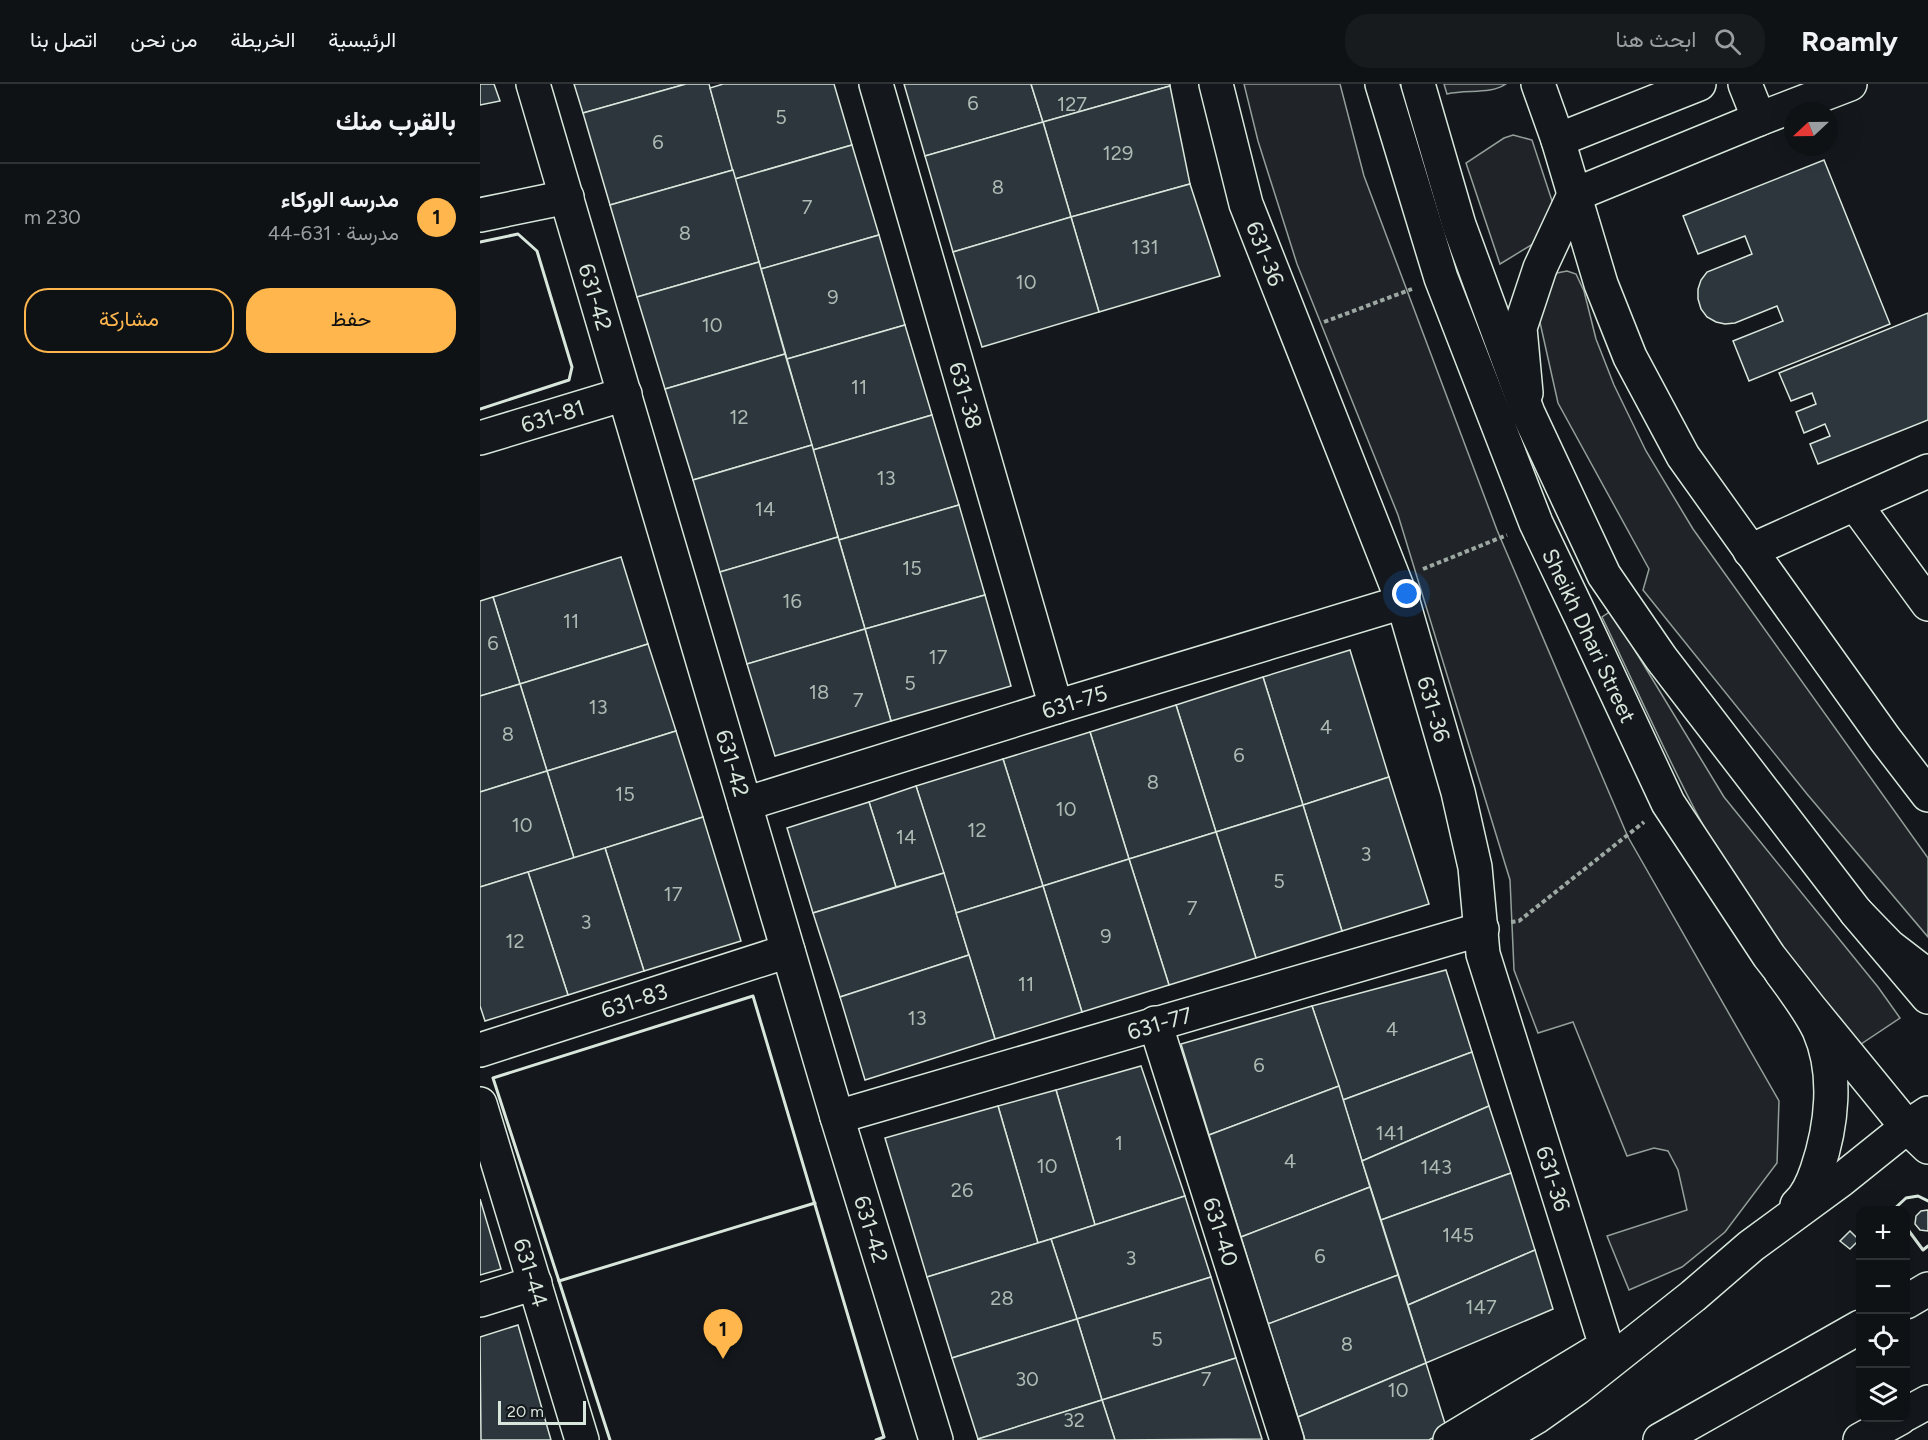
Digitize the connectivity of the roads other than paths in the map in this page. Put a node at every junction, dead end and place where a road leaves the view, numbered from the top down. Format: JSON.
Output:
{"nodes":[{"id":1,"x":534,"y":84,"type":"edge"},
{"id":2,"x":876,"y":84,"type":"edge"},
{"id":3,"x":1216,"y":84,"type":"edge"},
{"id":4,"x":1382,"y":84,"type":"edge"},
{"id":5,"x":1418,"y":84,"type":"edge"},
{"id":6,"x":1538,"y":84,"type":"edge"},
{"id":7,"x":1699,"y":84,"type":"edge"},
{"id":8,"x":1745,"y":84,"type":"edge"},
{"id":9,"x":1850,"y":84,"type":"edge"},
{"id":10,"x":1759,"y":119,"type":"junction"},
{"id":11,"x":1558,"y":140,"type":"junction"},
{"id":12,"x":1574,"y":195,"type":"junction"},
{"id":13,"x":567,"y":197,"type":"junction"},
{"id":14,"x":480,"y":215,"type":"edge"},
{"id":15,"x":626,"y":394,"type":"junction"},
{"id":16,"x":1528,"y":413,"type":"junction"},
{"id":17,"x":480,"y":438,"type":"edge"},
{"id":18,"x":1928,"y":471,"type":"edge"},
{"id":19,"x":1855,"y":504,"type":"junction"},
{"id":20,"x":1750,"y":551,"type":"junction"},
{"id":21,"x":1399,"y":591,"type":"junction"},
{"id":22,"x":1928,"y":604,"type":"edge"},
{"id":23,"x":1056,"y":707,"type":"junction"},
{"id":24,"x":1928,"y":795,"type":"edge"},
{"id":25,"x":745,"y":804,"type":"junction"},
{"id":26,"x":1856,"y":912,"type":"junction"},
{"id":27,"x":1482,"y":928,"type":"junction"},
{"id":28,"x":788,"y":951,"type":"junction"},
{"id":29,"x":1781,"y":972,"type":"junction"},
{"id":30,"x":1928,"y":976,"type":"edge"},
{"id":31,"x":1928,"y":997,"type":"edge"},
{"id":32,"x":1155,"y":1023,"type":"junction"},
{"id":33,"x":480,"y":1050,"type":"edge"},
{"id":34,"x":480,"y":1104,"type":"edge"},
{"id":35,"x":837,"y":1117,"type":"junction"},
{"id":36,"x":1923,"y":1123,"type":"edge"},
{"id":37,"x":1751,"y":1246,"type":"junction"},
{"id":38,"x":535,"y":1283,"type":"junction"},
{"id":39,"x":1928,"y":1289,"type":"edge"},
{"id":40,"x":1910,"y":1299,"type":"edge"},
{"id":41,"x":480,"y":1300,"type":"edge"},
{"id":42,"x":1856,"y":1329,"type":"edge"},
{"id":43,"x":1928,"y":1402,"type":"edge"},
{"id":44,"x":1910,"y":1411,"type":"edge"},
{"id":45,"x":1893,"y":1422,"type":"edge"},
{"id":46,"x":582,"y":1440,"type":"edge"},
{"id":47,"x":936,"y":1440,"type":"edge"},
{"id":48,"x":1287,"y":1440,"type":"edge"},
{"id":49,"x":1450,"y":1440,"type":"edge"},
{"id":50,"x":1497,"y":1440,"type":"edge"},
{"id":51,"x":1660,"y":1440,"type":"edge"},
{"id":52,"x":1860,"y":1440,"type":"edge"}],
"edges":[{"from":1,"to":13,"type":"main road","name":"631-42"},
{"from":2,"to":23,"type":"main road","name":"631-38"},
{"from":3,"to":21,"type":"main road","name":"631-36"},
{"from":4,"to":29,"type":"main road","name":"Sheikh Dhari Street"},
{"from":5,"to":16,"type":"main road","name":"Sheikh Dhari Street"},
{"from":6,"to":11,"type":"main road"},
{"from":7,"to":11,"type":"main road"},
{"from":8,"to":10,"type":"main road"},
{"from":9,"to":10,"type":"main road"},
{"from":10,"to":12,"type":"main road"},
{"from":11,"to":12,"type":"main road"},
{"from":12,"to":16,"type":"main road"},
{"from":12,"to":20,"type":"main road"},
{"from":13,"to":14,"type":"main road"},
{"from":13,"to":15,"type":"main road","name":"631-42"},
{"from":15,"to":17,"type":"main road","name":"631-81"},
{"from":15,"to":25,"type":"main road","name":"631-42"},
{"from":16,"to":26,"type":"main road","name":"Sheikh Dhari Street"},
{"from":18,"to":19,"type":"main road"},
{"from":19,"to":20,"type":"main road"},
{"from":19,"to":22,"type":"main road"},
{"from":20,"to":24,"type":"main road"},
{"from":21,"to":23,"type":"main road","name":"631-75"},
{"from":21,"to":27,"type":"main road","name":"631-36"},
{"from":23,"to":25,"type":"main road","name":"631-75"},
{"from":25,"to":28,"type":"main road","name":"631-42"},
{"from":26,"to":30,"type":"main road"},
{"from":26,"to":31,"type":"main road","name":"Sheikh Dhari Street"},
{"from":27,"to":32,"type":"main road","name":"631-77"},
{"from":27,"to":49,"type":"main road","name":"631-36"},
{"from":28,"to":33,"type":"main road","name":"631-83"},
{"from":28,"to":35,"type":"main road","name":"631-42"},
{"from":29,"to":36,"type":"main road","name":"Sheikh Dhari Street"},
{"from":29,"to":37,"type":"main road"},
{"from":32,"to":35,"type":"main road","name":"631-77"},
{"from":32,"to":48,"type":"main road","name":"631-40"},
{"from":34,"to":38,"type":"main road","name":"631-44"},
{"from":35,"to":47,"type":"main road","name":"631-42"},
{"from":36,"to":37,"type":"main road"},
{"from":37,"to":50,"type":"main road"},
{"from":38,"to":41,"type":"main road"},
{"from":38,"to":46,"type":"main road","name":"631-44"},
{"from":39,"to":40,"type":"main road"},
{"from":42,"to":51,"type":"main road"},
{"from":43,"to":44,"type":"main road"},
{"from":45,"to":52,"type":"main road"}]}
